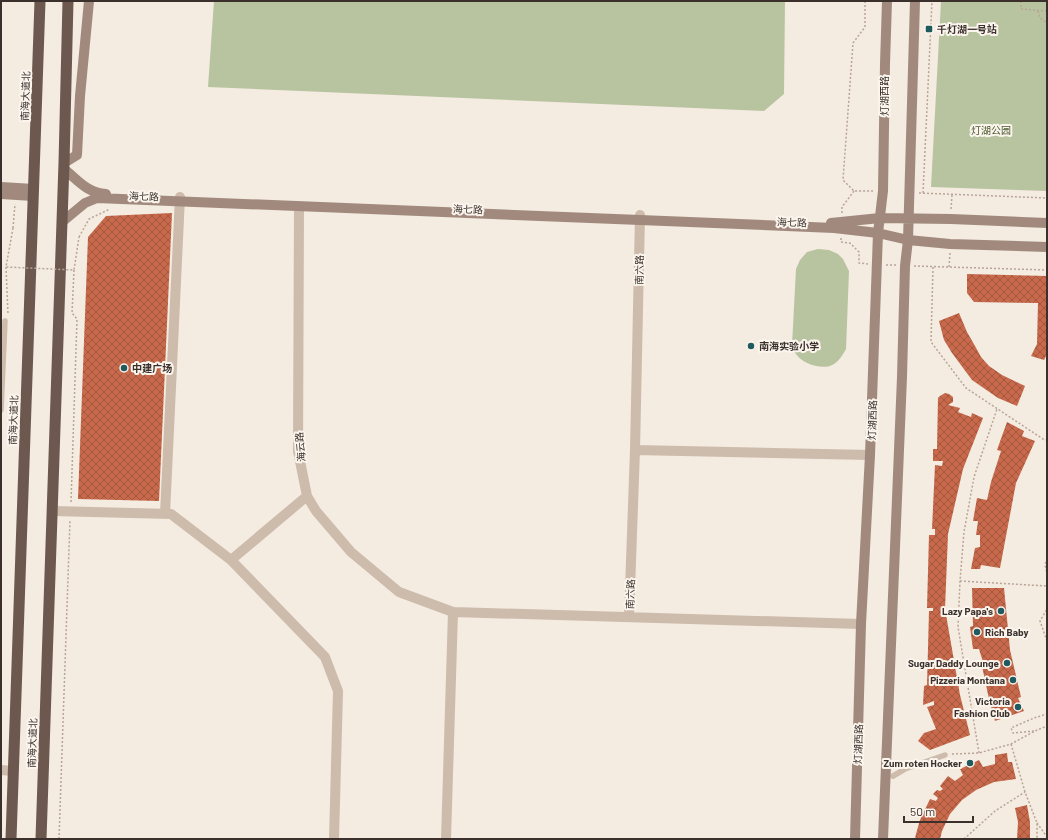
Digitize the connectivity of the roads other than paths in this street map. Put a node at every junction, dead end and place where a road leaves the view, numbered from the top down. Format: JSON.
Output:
{"nodes":[{"id":1,"x":68,"y":1,"type":"edge"},
{"id":2,"x":90,"y":1,"type":"edge"},
{"id":3,"x":887,"y":1,"type":"edge"},
{"id":4,"x":915,"y":1,"type":"edge"},
{"id":5,"x":40,"y":4,"type":"edge"},
{"id":6,"x":64,"y":166,"type":"junction"},
{"id":7,"x":1,"y":187,"type":"edge"},
{"id":8,"x":34,"y":192,"type":"junction"},
{"id":9,"x":1,"y":194,"type":"edge"},
{"id":10,"x":179,"y":199,"type":"junction"},
{"id":11,"x":298,"y":207,"type":"junction"},
{"id":12,"x":640,"y":217,"type":"junction"},
{"id":13,"x":880,"y":218,"type":"junction"},
{"id":14,"x":908,"y":218,"type":"junction"},
{"id":15,"x":62,"y":222,"type":"junction"},
{"id":16,"x":1047,"y":223,"type":"edge"},
{"id":17,"x":841,"y":226,"type":"junction"},
{"id":18,"x":878,"y":233,"type":"junction"},
{"id":19,"x":908,"y":240,"type":"junction"},
{"id":20,"x":1047,"y":247,"type":"edge"},
{"id":21,"x":4,"y":321,"type":"dead end"},
{"id":22,"x":1,"y":410,"type":"edge"},
{"id":23,"x":635,"y":450,"type":"junction"},
{"id":24,"x":870,"y":455,"type":"junction"},
{"id":25,"x":307,"y":496,"type":"junction"},
{"id":26,"x":53,"y":511,"type":"junction"},
{"id":27,"x":166,"y":514,"type":"junction"},
{"id":28,"x":231,"y":560,"type":"junction"},
{"id":29,"x":453,"y":612,"type":"junction"},
{"id":30,"x":629,"y":617,"type":"junction"},
{"id":31,"x":862,"y":624,"type":"junction"},
{"id":32,"x":945,"y":755,"type":"road end"},
{"id":33,"x":1,"y":770,"type":"edge"},
{"id":34,"x":13,"y":771,"type":"junction"},
{"id":35,"x":893,"y":776,"type":"dead end"},
{"id":36,"x":11,"y":839,"type":"edge"},
{"id":37,"x":41,"y":839,"type":"edge"},
{"id":38,"x":334,"y":839,"type":"edge"},
{"id":39,"x":446,"y":839,"type":"edge"},
{"id":40,"x":855,"y":839,"type":"edge"},
{"id":41,"x":883,"y":839,"type":"edge"}],
"edges":[{"from":1,"to":6,"type":"highway","name":"南海大道北"},
{"from":2,"to":6,"type":"main road"},
{"from":3,"to":13,"type":"main road","name":"灯湖西路"},
{"from":4,"to":14,"type":"main road"},
{"from":5,"to":8,"type":"highway","name":"南海大道北"},
{"from":6,"to":10,"type":"main road","name":"海七路"},
{"from":6,"to":15,"type":"highway","name":"南海大道北"},
{"from":7,"to":8,"type":"main road"},
{"from":8,"to":9,"type":"main road"},
{"from":8,"to":34,"type":"highway","name":"南海大道北"},
{"from":10,"to":11,"type":"main road","name":"海七路"},
{"from":10,"to":12,"type":"main road","name":"海七路"},
{"from":10,"to":15,"type":"main road","name":"海七路"},
{"from":10,"to":27,"type":"street"},
{"from":11,"to":12,"type":"main road","name":"海七路"},
{"from":11,"to":25,"type":"street","name":"海云路"},
{"from":12,"to":17,"type":"main road","name":"海七路"},
{"from":12,"to":23,"type":"street","name":"南六路"},
{"from":13,"to":14,"type":"main road","name":"海七路"},
{"from":13,"to":17,"type":"main road","name":"海七路"},
{"from":13,"to":18,"type":"main road","name":"灯湖西路"},
{"from":14,"to":16,"type":"main road","name":"海七路"},
{"from":14,"to":19,"type":"main road"},
{"from":15,"to":26,"type":"highway","name":"南海大道北"},
{"from":17,"to":18,"type":"main road","name":"海七路"},
{"from":18,"to":19,"type":"main road","name":"海七路"},
{"from":18,"to":24,"type":"main road","name":"灯湖西路"},
{"from":19,"to":20,"type":"main road","name":"海七路"},
{"from":19,"to":41,"type":"main road"},
{"from":21,"to":22,"type":"lane"},
{"from":23,"to":24,"type":"street"},
{"from":23,"to":30,"type":"street","name":"南六路"},
{"from":24,"to":31,"type":"main road","name":"灯湖西路"},
{"from":25,"to":28,"type":"street"},
{"from":25,"to":29,"type":"street","name":"海云路"},
{"from":26,"to":27,"type":"street"},
{"from":26,"to":37,"type":"highway","name":"南海大道北"},
{"from":27,"to":28,"type":"street"},
{"from":28,"to":38,"type":"street"},
{"from":29,"to":30,"type":"street","name":"南六路"},
{"from":29,"to":39,"type":"street"},
{"from":30,"to":31,"type":"street"},
{"from":31,"to":40,"type":"main road","name":"灯湖西路"},
{"from":32,"to":35,"type":"lane"},
{"from":33,"to":34,"type":"street"},
{"from":34,"to":36,"type":"highway","name":"南海大道北"}]}
